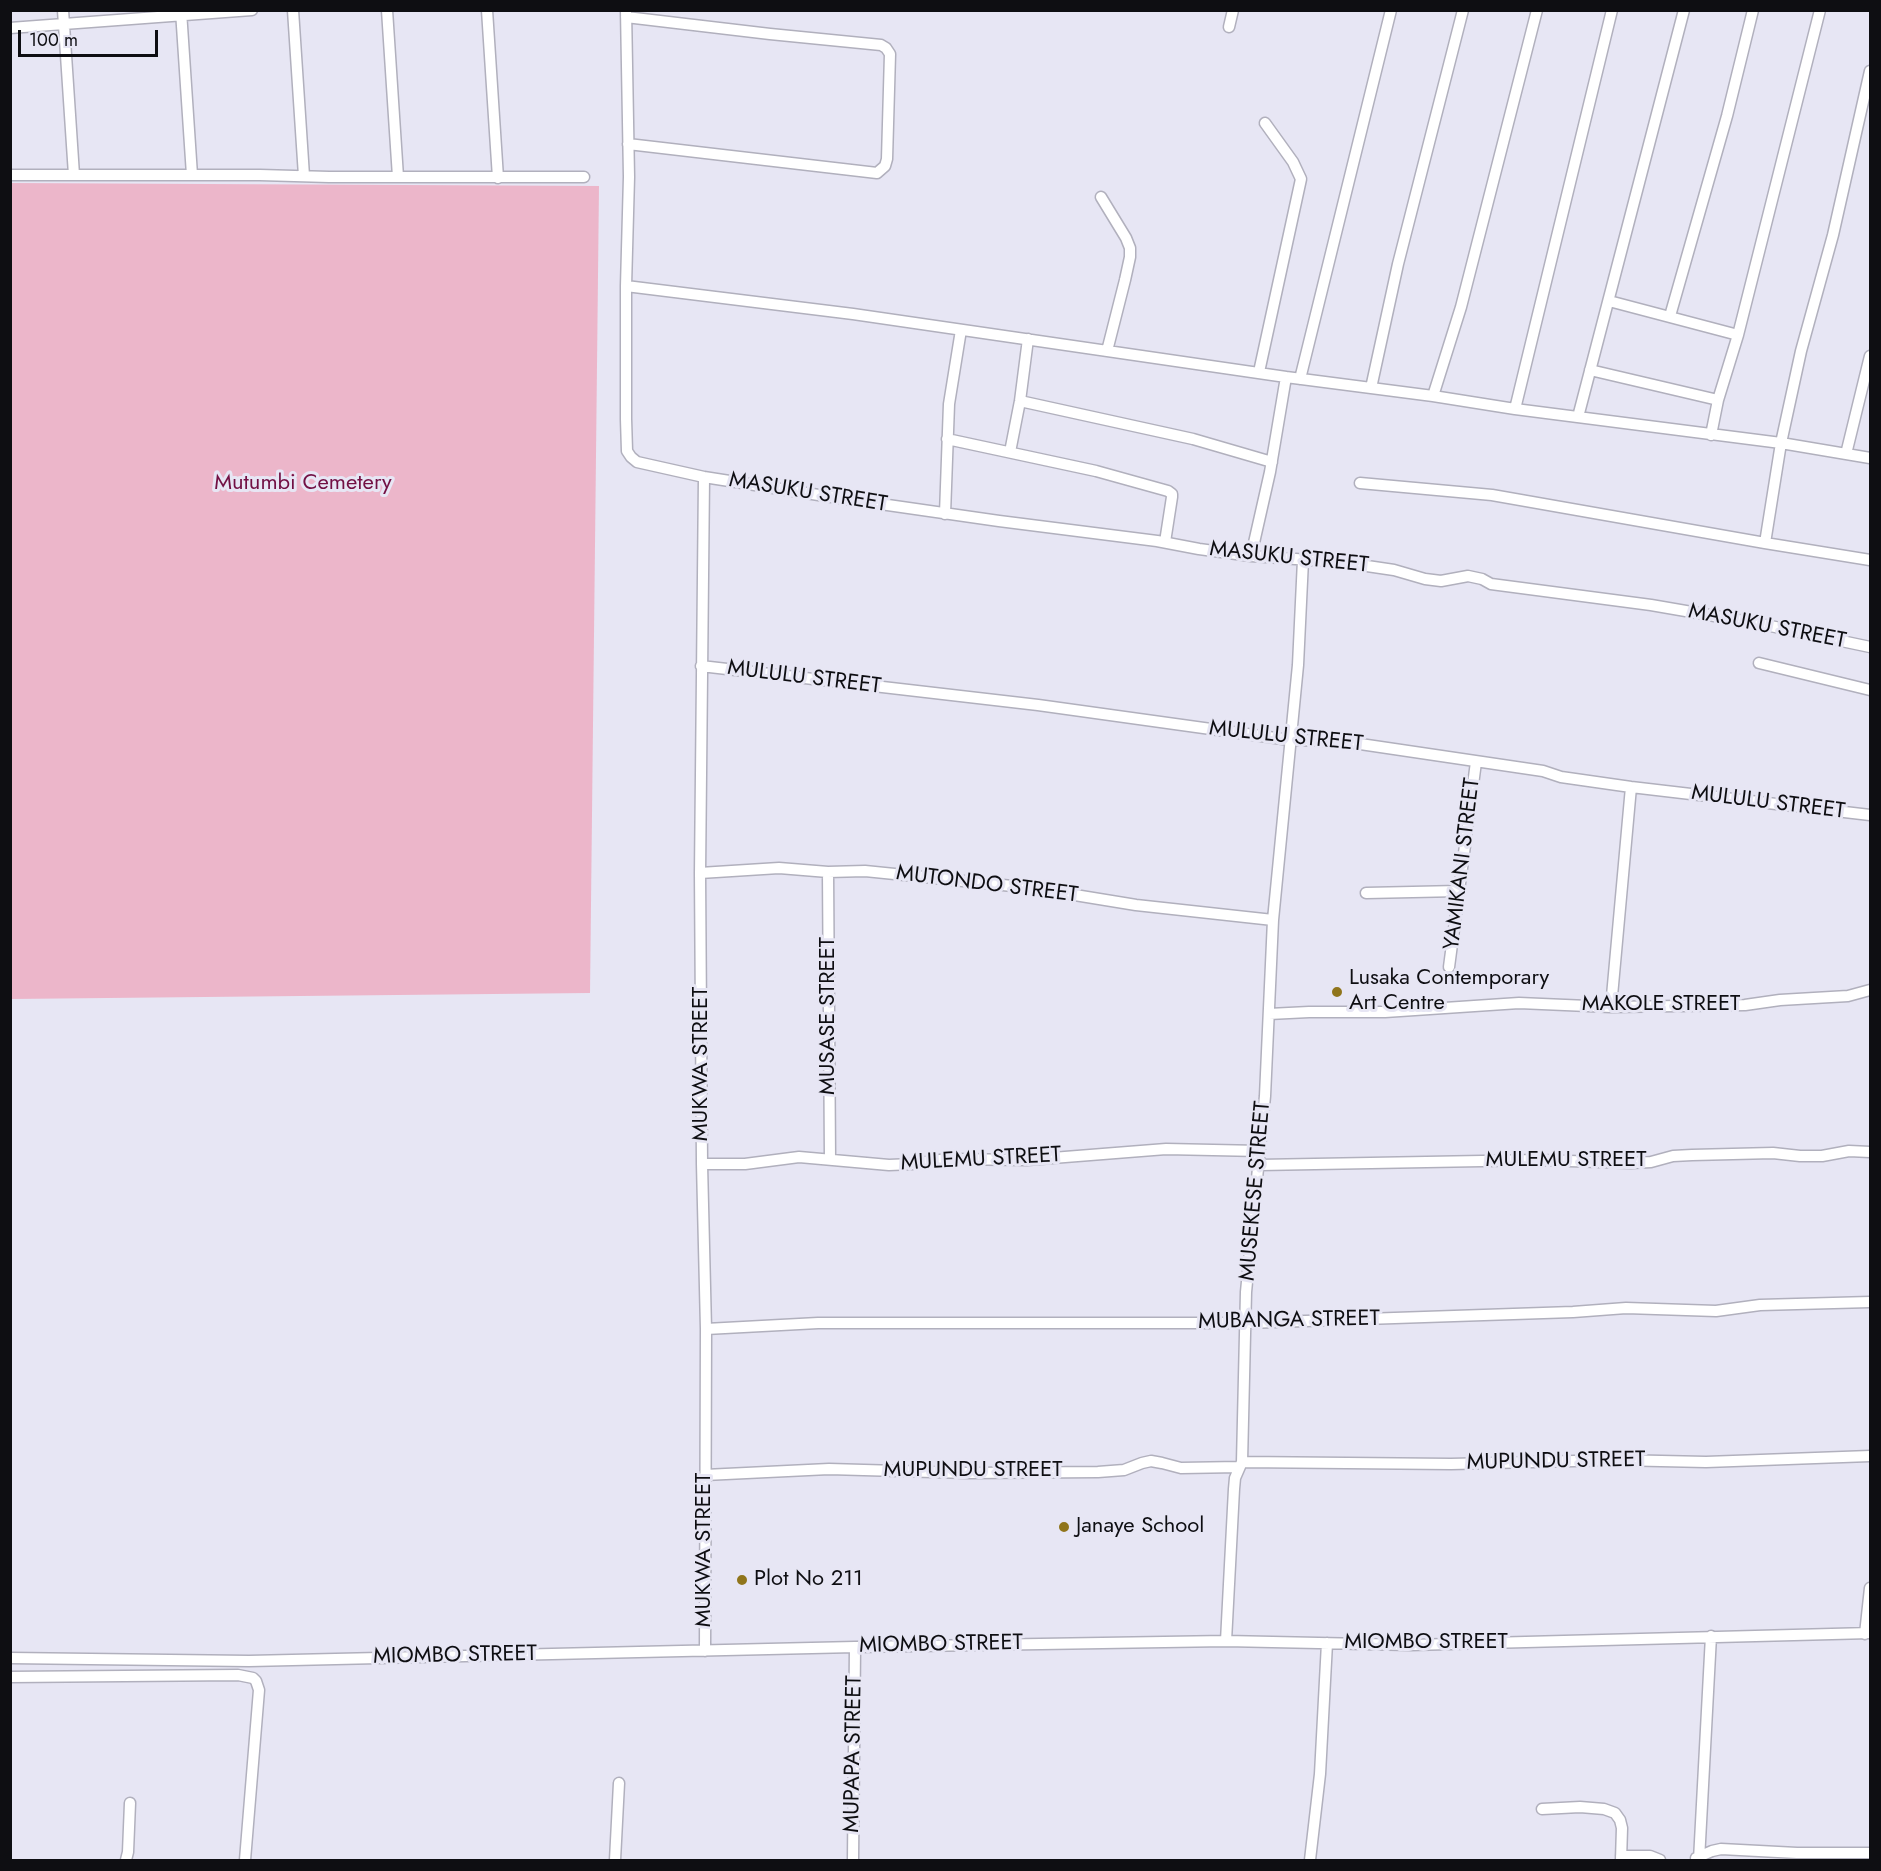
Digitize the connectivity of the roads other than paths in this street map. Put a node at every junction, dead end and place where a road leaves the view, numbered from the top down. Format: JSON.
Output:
{"nodes":[{"id":1,"x":63,"y":10,"type":"edge"},
{"id":2,"x":252,"y":10,"type":"edge"},
{"id":3,"x":293,"y":10,"type":"edge"},
{"id":4,"x":387,"y":10,"type":"edge"},
{"id":5,"x":487,"y":10,"type":"edge"},
{"id":6,"x":1233,"y":10,"type":"edge"},
{"id":7,"x":1391,"y":10,"type":"edge"},
{"id":8,"x":1463,"y":10,"type":"edge"},
{"id":9,"x":1537,"y":10,"type":"edge"},
{"id":10,"x":1612,"y":10,"type":"edge"},
{"id":11,"x":1684,"y":10,"type":"edge"},
{"id":12,"x":1753,"y":10,"type":"edge"},
{"id":13,"x":1820,"y":10,"type":"edge"},
{"id":14,"x":181,"y":13,"type":"edge"},
{"id":15,"x":626,"y":14,"type":"edge"},
{"id":16,"x":64,"y":24,"type":"junction"},
{"id":17,"x":1229,"y":27,"type":"dead end"},
{"id":18,"x":10,"y":28,"type":"edge"},
{"id":19,"x":1870,"y":71,"type":"edge"},
{"id":20,"x":1265,"y":123,"type":"dead end"},
{"id":21,"x":628,"y":144,"type":"junction"},
{"id":22,"x":10,"y":175,"type":"edge"},
{"id":23,"x":74,"y":175,"type":"junction"},
{"id":24,"x":192,"y":175,"type":"junction"},
{"id":25,"x":304,"y":176,"type":"junction"},
{"id":26,"x":398,"y":177,"type":"junction"},
{"id":27,"x":584,"y":177,"type":"dead end"},
{"id":28,"x":498,"y":178,"type":"junction"},
{"id":29,"x":1101,"y":197,"type":"dead end"},
{"id":30,"x":626,"y":286,"type":"junction"},
{"id":31,"x":1609,"y":301,"type":"junction"},
{"id":32,"x":1670,"y":316,"type":"junction"},
{"id":33,"x":961,"y":330,"type":"junction"},
{"id":34,"x":1738,"y":335,"type":"junction"},
{"id":35,"x":1028,"y":339,"type":"junction"},
{"id":36,"x":1107,"y":351,"type":"junction"},
{"id":37,"x":1870,"y":356,"type":"edge"},
{"id":38,"x":1590,"y":370,"type":"junction"},
{"id":39,"x":1259,"y":372,"type":"junction"},
{"id":40,"x":1286,"y":377,"type":"junction"},
{"id":41,"x":1300,"y":379,"type":"junction"},
{"id":42,"x":1371,"y":388,"type":"junction"},
{"id":43,"x":1433,"y":396,"type":"junction"},
{"id":44,"x":1718,"y":400,"type":"junction"},
{"id":45,"x":1020,"y":401,"type":"junction"},
{"id":46,"x":1515,"y":409,"type":"junction"},
{"id":47,"x":1578,"y":417,"type":"junction"},
{"id":48,"x":1710,"y":435,"type":"junction"},
{"id":49,"x":947,"y":439,"type":"junction"},
{"id":50,"x":1781,"y":443,"type":"junction"},
{"id":51,"x":1010,"y":452,"type":"junction"},
{"id":52,"x":1846,"y":454,"type":"junction"},
{"id":53,"x":1870,"y":458,"type":"edge"},
{"id":54,"x":1272,"y":462,"type":"junction"},
{"id":55,"x":704,"y":477,"type":"junction"},
{"id":56,"x":1360,"y":483,"type":"dead end"},
{"id":57,"x":945,"y":514,"type":"junction"},
{"id":58,"x":1165,"y":542,"type":"junction"},
{"id":59,"x":1765,"y":543,"type":"junction"},
{"id":60,"x":1251,"y":556,"type":"junction"},
{"id":61,"x":1303,"y":560,"type":"junction"},
{"id":62,"x":1870,"y":560,"type":"edge"},
{"id":63,"x":1870,"y":647,"type":"edge"},
{"id":64,"x":1759,"y":663,"type":"dead end"},
{"id":65,"x":701,"y":666,"type":"junction"},
{"id":66,"x":1870,"y":690,"type":"edge"},
{"id":67,"x":1290,"y":740,"type":"junction"},
{"id":68,"x":1476,"y":762,"type":"junction"},
{"id":69,"x":1631,"y":787,"type":"junction"},
{"id":70,"x":1870,"y":815,"type":"edge"},
{"id":71,"x":828,"y":872,"type":"junction"},
{"id":72,"x":700,"y":873,"type":"junction"},
{"id":73,"x":1459,"y":891,"type":"junction"},
{"id":74,"x":1366,"y":893,"type":"dead end"},
{"id":75,"x":1273,"y":920,"type":"junction"},
{"id":76,"x":1449,"y":967,"type":"dead end"},
{"id":77,"x":1870,"y":990,"type":"edge"},
{"id":78,"x":1611,"y":1007,"type":"junction"},
{"id":79,"x":1269,"y":1014,"type":"junction"},
{"id":80,"x":1260,"y":1151,"type":"junction"},
{"id":81,"x":1870,"y":1152,"type":"edge"},
{"id":82,"x":830,"y":1160,"type":"junction"},
{"id":83,"x":702,"y":1164,"type":"junction"},
{"id":84,"x":1259,"y":1165,"type":"junction"},
{"id":85,"x":1870,"y":1302,"type":"edge"},
{"id":86,"x":1246,"y":1323,"type":"junction"},
{"id":87,"x":706,"y":1329,"type":"junction"},
{"id":88,"x":1870,"y":1456,"type":"edge"},
{"id":89,"x":1241,"y":1464,"type":"junction"},
{"id":90,"x":705,"y":1475,"type":"junction"},
{"id":91,"x":1870,"y":1594,"type":"edge"},
{"id":92,"x":1868,"y":1634,"type":"edge"},
{"id":93,"x":1711,"y":1636,"type":"junction"},
{"id":94,"x":1226,"y":1641,"type":"junction"},
{"id":95,"x":1327,"y":1643,"type":"junction"},
{"id":96,"x":855,"y":1647,"type":"junction"},
{"id":97,"x":705,"y":1651,"type":"junction"},
{"id":98,"x":10,"y":1658,"type":"edge"},
{"id":99,"x":10,"y":1677,"type":"edge"},
{"id":100,"x":619,"y":1783,"type":"dead end"},
{"id":101,"x":129,"y":1803,"type":"dead end"},
{"id":102,"x":1542,"y":1809,"type":"dead end"},
{"id":103,"x":1870,"y":1854,"type":"edge"},
{"id":104,"x":1621,"y":1858,"type":"edge"},
{"id":105,"x":1697,"y":1859,"type":"edge"},
{"id":106,"x":126,"y":1860,"type":"edge"},
{"id":107,"x":245,"y":1860,"type":"edge"},
{"id":108,"x":615,"y":1860,"type":"edge"},
{"id":109,"x":853,"y":1860,"type":"edge"},
{"id":110,"x":1310,"y":1860,"type":"edge"},
{"id":111,"x":1660,"y":1860,"type":"edge"}],
"edges":[{"from":1,"to":16,"type":"street"},
{"from":2,"to":14,"type":"street"},
{"from":3,"to":25,"type":"street"},
{"from":4,"to":26,"type":"street"},
{"from":5,"to":28,"type":"street"},
{"from":6,"to":17,"type":"street"},
{"from":7,"to":41,"type":"street"},
{"from":8,"to":42,"type":"street"},
{"from":9,"to":43,"type":"street"},
{"from":10,"to":46,"type":"street"},
{"from":11,"to":31,"type":"street"},
{"from":12,"to":32,"type":"street"},
{"from":13,"to":34,"type":"street"},
{"from":14,"to":16,"type":"street"},
{"from":14,"to":24,"type":"street"},
{"from":15,"to":21,"type":"street","name":"MASUKU STREET"},
{"from":15,"to":21,"type":"street"},
{"from":16,"to":18,"type":"street"},
{"from":16,"to":23,"type":"street"},
{"from":19,"to":50,"type":"street"},
{"from":20,"to":39,"type":"street"},
{"from":21,"to":30,"type":"street","name":"MASUKU STREET"},
{"from":22,"to":23,"type":"street"},
{"from":23,"to":24,"type":"street"},
{"from":24,"to":25,"type":"street"},
{"from":25,"to":26,"type":"street"},
{"from":26,"to":28,"type":"street"},
{"from":27,"to":28,"type":"street"},
{"from":29,"to":36,"type":"street"},
{"from":30,"to":33,"type":"street"},
{"from":30,"to":55,"type":"street","name":"MASUKU STREET"},
{"from":31,"to":32,"type":"street"},
{"from":31,"to":38,"type":"street"},
{"from":32,"to":34,"type":"street"},
{"from":33,"to":35,"type":"street"},
{"from":33,"to":49,"type":"street"},
{"from":34,"to":44,"type":"street"},
{"from":35,"to":36,"type":"street"},
{"from":35,"to":45,"type":"street"},
{"from":36,"to":39,"type":"street"},
{"from":37,"to":52,"type":"street"},
{"from":38,"to":44,"type":"street"},
{"from":38,"to":47,"type":"street"},
{"from":39,"to":40,"type":"street"},
{"from":40,"to":41,"type":"street"},
{"from":40,"to":54,"type":"street"},
{"from":41,"to":42,"type":"street"},
{"from":42,"to":43,"type":"street"},
{"from":43,"to":46,"type":"street"},
{"from":44,"to":48,"type":"street"},
{"from":45,"to":51,"type":"street"},
{"from":45,"to":54,"type":"street"},
{"from":46,"to":47,"type":"street"},
{"from":47,"to":48,"type":"street"},
{"from":48,"to":50,"type":"street"},
{"from":49,"to":51,"type":"street"},
{"from":49,"to":57,"type":"street"},
{"from":50,"to":52,"type":"street"},
{"from":50,"to":59,"type":"street"},
{"from":51,"to":58,"type":"street"},
{"from":52,"to":53,"type":"street"},
{"from":54,"to":60,"type":"street"},
{"from":55,"to":57,"type":"street","name":"MASUKU STREET"},
{"from":55,"to":65,"type":"street","name":"MUKWA STREET"},
{"from":56,"to":59,"type":"street"},
{"from":57,"to":58,"type":"street","name":"MASUKU STREET"},
{"from":58,"to":60,"type":"street","name":"MASUKU STREET"},
{"from":59,"to":62,"type":"street"},
{"from":60,"to":61,"type":"street","name":"MASUKU STREET"},
{"from":61,"to":63,"type":"street","name":"MASUKU STREET"},
{"from":61,"to":67,"type":"street","name":"MUSEKESE STREET"},
{"from":64,"to":66,"type":"street"},
{"from":65,"to":67,"type":"street","name":"MULULU STREET"},
{"from":65,"to":72,"type":"street","name":"MUKWA STREET"},
{"from":67,"to":68,"type":"street","name":"MULULU STREET"},
{"from":67,"to":75,"type":"street","name":"MUSEKESE STREET"},
{"from":68,"to":69,"type":"street","name":"MULULU STREET"},
{"from":68,"to":73,"type":"street","name":"YAMIKANI STREET"},
{"from":69,"to":70,"type":"street","name":"MULULU STREET"},
{"from":69,"to":78,"type":"street"},
{"from":71,"to":72,"type":"street","name":"MUTONDO STREET"},
{"from":71,"to":75,"type":"street","name":"MUTONDO STREET"},
{"from":71,"to":82,"type":"street","name":"MUSASE STREET"},
{"from":72,"to":83,"type":"street","name":"MUKWA STREET"},
{"from":73,"to":74,"type":"street"},
{"from":73,"to":76,"type":"street","name":"YAMIKANI STREET"},
{"from":75,"to":79,"type":"street","name":"MUSEKESE STREET"},
{"from":77,"to":78,"type":"street","name":"MAKOLE STREET"},
{"from":78,"to":79,"type":"street","name":"MAKOLE STREET"},
{"from":79,"to":80,"type":"street","name":"MUSEKESE STREET"},
{"from":80,"to":82,"type":"street","name":"MULEMU STREET"},
{"from":80,"to":84,"type":"street","name":"MUSEKESE STREET"},
{"from":81,"to":84,"type":"street","name":"MULEMU STREET"},
{"from":82,"to":83,"type":"street","name":"MULEMU STREET"},
{"from":83,"to":87,"type":"street","name":"MUKWA STREET"},
{"from":84,"to":86,"type":"street","name":"MUSEKESE STREET"},
{"from":85,"to":86,"type":"street","name":"MUBANGA STREET"},
{"from":86,"to":87,"type":"street","name":"MUBANGA STREET"},
{"from":86,"to":89,"type":"street","name":"MUSEKESE STREET"},
{"from":87,"to":90,"type":"street","name":"MUKWA STREET"},
{"from":88,"to":89,"type":"street","name":"MUPUNDU STREET"},
{"from":89,"to":90,"type":"street","name":"MUPUNDU STREET"},
{"from":89,"to":94,"type":"street","name":"MUSEKESE STREET"},
{"from":90,"to":97,"type":"street","name":"MUKWA STREET"},
{"from":91,"to":92,"type":"street"},
{"from":92,"to":93,"type":"street","name":"MIOMBO STREET"},
{"from":93,"to":95,"type":"street","name":"MIOMBO STREET"},
{"from":93,"to":105,"type":"street"},
{"from":94,"to":95,"type":"street","name":"MIOMBO STREET"},
{"from":94,"to":96,"type":"street","name":"MIOMBO STREET"},
{"from":95,"to":110,"type":"street"},
{"from":96,"to":97,"type":"street","name":"MIOMBO STREET"},
{"from":96,"to":109,"type":"street","name":"MUPAPA STREET"},
{"from":97,"to":98,"type":"street","name":"MIOMBO STREET"},
{"from":99,"to":107,"type":"street"},
{"from":100,"to":108,"type":"street"},
{"from":101,"to":106,"type":"street"},
{"from":102,"to":104,"type":"street"},
{"from":103,"to":105,"type":"street"},
{"from":104,"to":111,"type":"street"}]}
